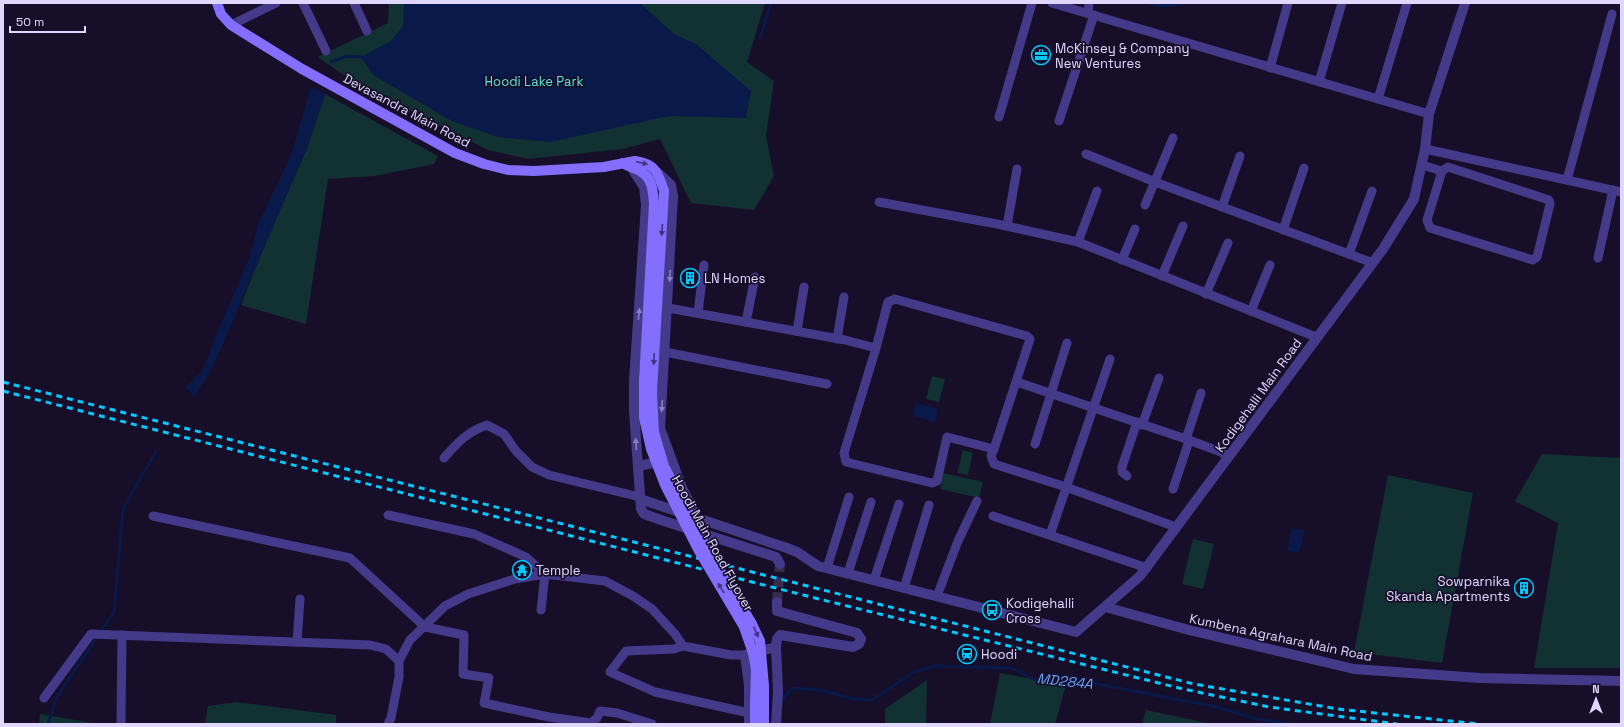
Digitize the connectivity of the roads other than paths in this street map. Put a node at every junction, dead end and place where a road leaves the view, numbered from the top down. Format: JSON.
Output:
{"nodes":[{"id":1,"x":217,"y":3,"type":"edge"},
{"id":2,"x":276,"y":3,"type":"edge"},
{"id":3,"x":303,"y":3,"type":"edge"},
{"id":4,"x":354,"y":3,"type":"edge"},
{"id":5,"x":1032,"y":3,"type":"edge"},
{"id":6,"x":1052,"y":3,"type":"edge"},
{"id":7,"x":1089,"y":3,"type":"edge"},
{"id":8,"x":1288,"y":3,"type":"edge"},
{"id":9,"x":1342,"y":3,"type":"edge"},
{"id":10,"x":1407,"y":3,"type":"edge"},
{"id":11,"x":1465,"y":3,"type":"edge"},
{"id":12,"x":1091,"y":14,"type":"junction"},
{"id":13,"x":1612,"y":14,"type":"dead end"},
{"id":14,"x":231,"y":25,"type":"junction"},
{"id":15,"x":367,"y":30,"type":"dead end"},
{"id":16,"x":326,"y":51,"type":"dead end"},
{"id":17,"x":1270,"y":68,"type":"junction"},
{"id":18,"x":1319,"y":82,"type":"junction"},
{"id":19,"x":1378,"y":99,"type":"junction"},
{"id":20,"x":1429,"y":114,"type":"junction"},
{"id":21,"x":999,"y":117,"type":"dead end"},
{"id":22,"x":1059,"y":122,"type":"dead end"},
{"id":23,"x":1173,"y":138,"type":"dead end"},
{"id":24,"x":1425,"y":149,"type":"junction"},
{"id":25,"x":1086,"y":154,"type":"dead end"},
{"id":26,"x":1240,"y":156,"type":"dead end"},
{"id":27,"x":623,"y":163,"type":"junction"},
{"id":28,"x":1422,"y":165,"type":"junction"},
{"id":29,"x":1304,"y":168,"type":"dead end"},
{"id":30,"x":1017,"y":169,"type":"dead end"},
{"id":31,"x":636,"y":170,"type":"junction"},
{"id":32,"x":1442,"y":171,"type":"junction"},
{"id":33,"x":658,"y":173,"type":"junction"},
{"id":34,"x":1567,"y":180,"type":"junction"},
{"id":35,"x":1155,"y":182,"type":"junction"},
{"id":36,"x":1097,"y":191,"type":"dead end"},
{"id":37,"x":1372,"y":191,"type":"dead end"},
{"id":38,"x":1617,"y":191,"type":"edge"},
{"id":39,"x":879,"y":202,"type":"dead end"},
{"id":40,"x":1145,"y":205,"type":"dead end"},
{"id":41,"x":1222,"y":207,"type":"junction"},
{"id":42,"x":1007,"y":226,"type":"junction"},
{"id":43,"x":1183,"y":226,"type":"dead end"},
{"id":44,"x":1135,"y":229,"type":"dead end"},
{"id":45,"x":1283,"y":230,"type":"junction"},
{"id":46,"x":1078,"y":242,"type":"junction"},
{"id":47,"x":1228,"y":243,"type":"dead end"},
{"id":48,"x":1349,"y":254,"type":"junction"},
{"id":49,"x":1598,"y":258,"type":"dead end"},
{"id":50,"x":1122,"y":260,"type":"junction"},
{"id":51,"x":1373,"y":263,"type":"junction"},
{"id":52,"x":704,"y":264,"type":"dead end"},
{"id":53,"x":1270,"y":264,"type":"dead end"},
{"id":54,"x":1162,"y":276,"type":"junction"},
{"id":55,"x":755,"y":277,"type":"dead end"},
{"id":56,"x":804,"y":287,"type":"dead end"},
{"id":57,"x":1206,"y":294,"type":"junction"},
{"id":58,"x":844,"y":297,"type":"dead end"},
{"id":59,"x":668,"y":308,"type":"junction"},
{"id":60,"x":1251,"y":311,"type":"junction"},
{"id":61,"x":698,"y":312,"type":"junction"},
{"id":62,"x":746,"y":322,"type":"junction"},
{"id":63,"x":797,"y":331,"type":"junction"},
{"id":64,"x":1316,"y":337,"type":"junction"},
{"id":65,"x":837,"y":339,"type":"junction"},
{"id":66,"x":1067,"y":343,"type":"dead end"},
{"id":67,"x":876,"y":348,"type":"junction"},
{"id":68,"x":665,"y":352,"type":"junction"},
{"id":69,"x":1110,"y":359,"type":"dead end"},
{"id":70,"x":1159,"y":378,"type":"dead end"},
{"id":71,"x":1017,"y":382,"type":"junction"},
{"id":72,"x":827,"y":384,"type":"dead end"},
{"id":73,"x":1202,"y":393,"type":"dead end"},
{"id":74,"x":1051,"y":394,"type":"junction"},
{"id":75,"x":1092,"y":408,"type":"junction"},
{"id":76,"x":1139,"y":424,"type":"junction"},
{"id":77,"x":1187,"y":440,"type":"junction"},
{"id":78,"x":1035,"y":444,"type":"dead end"},
{"id":79,"x":994,"y":449,"type":"junction"},
{"id":80,"x":1228,"y":457,"type":"junction"},
{"id":81,"x":444,"y":458,"type":"dead end"},
{"id":82,"x":671,"y":459,"type":"junction"},
{"id":83,"x":638,"y":466,"type":"junction"},
{"id":84,"x":1127,"y":476,"type":"dead end"},
{"id":85,"x":1066,"y":487,"type":"junction"},
{"id":86,"x":1172,"y":489,"type":"dead end"},
{"id":87,"x":849,"y":497,"type":"dead end"},
{"id":88,"x":977,"y":501,"type":"dead end"},
{"id":89,"x":640,"y":502,"type":"junction"},
{"id":90,"x":871,"y":502,"type":"dead end"},
{"id":91,"x":899,"y":504,"type":"dead end"},
{"id":92,"x":929,"y":505,"type":"dead end"},
{"id":93,"x":388,"y":515,"type":"dead end"},
{"id":94,"x":153,"y":516,"type":"dead end"},
{"id":95,"x":993,"y":516,"type":"dead end"},
{"id":96,"x":697,"y":518,"type":"junction"},
{"id":97,"x":1176,"y":527,"type":"junction"},
{"id":98,"x":1050,"y":535,"type":"junction"},
{"id":99,"x":780,"y":564,"type":"dead end"},
{"id":100,"x":827,"y":568,"type":"junction"},
{"id":101,"x":1147,"y":568,"type":"junction"},
{"id":102,"x":848,"y":573,"type":"junction"},
{"id":103,"x":545,"y":574,"type":"junction"},
{"id":104,"x":874,"y":580,"type":"junction"},
{"id":105,"x":904,"y":588,"type":"junction"},
{"id":106,"x":937,"y":596,"type":"junction"},
{"id":107,"x":300,"y":599,"type":"dead end"},
{"id":108,"x":777,"y":602,"type":"dead end"},
{"id":109,"x":1105,"y":607,"type":"junction"},
{"id":110,"x":542,"y":610,"type":"dead end"},
{"id":111,"x":425,"y":627,"type":"junction"},
{"id":112,"x":122,"y":635,"type":"junction"},
{"id":113,"x":297,"y":642,"type":"junction"},
{"id":114,"x":683,"y":646,"type":"junction"},
{"id":115,"x":776,"y":647,"type":"junction"},
{"id":116,"x":745,"y":655,"type":"junction"},
{"id":117,"x":399,"y":661,"type":"junction"},
{"id":118,"x":1621,"y":681,"type":"edge"},
{"id":119,"x":44,"y":698,"type":"dead end"},
{"id":120,"x":749,"y":713,"type":"junction"},
{"id":121,"x":549,"y":721,"type":"edge"},
{"id":122,"x":121,"y":722,"type":"dead end"},
{"id":123,"x":388,"y":724,"type":"edge"},
{"id":124,"x":652,"y":724,"type":"edge"},
{"id":125,"x":749,"y":724,"type":"edge"},
{"id":126,"x":755,"y":724,"type":"edge"},
{"id":127,"x":764,"y":724,"type":"edge"},
{"id":128,"x":776,"y":724,"type":"edge"}],
"edges":[{"from":1,"to":14,"type":"main road","name":"Devasandra Main Road"},
{"from":2,"to":14,"type":"street"},
{"from":3,"to":16,"type":"street"},
{"from":4,"to":15,"type":"street"},
{"from":5,"to":21,"type":"street"},
{"from":6,"to":12,"type":"street"},
{"from":7,"to":12,"type":"street"},
{"from":8,"to":17,"type":"street"},
{"from":9,"to":18,"type":"street"},
{"from":10,"to":19,"type":"street"},
{"from":11,"to":20,"type":"street","name":"Kodigehalli Main Road"},
{"from":12,"to":17,"type":"street"},
{"from":12,"to":22,"type":"street"},
{"from":13,"to":34,"type":"street"},
{"from":14,"to":27,"type":"main road","name":"Devasandra Main Road"},
{"from":17,"to":18,"type":"street"},
{"from":18,"to":19,"type":"street"},
{"from":19,"to":20,"type":"street"},
{"from":20,"to":24,"type":"street","name":"Kodigehalli Main Road"},
{"from":23,"to":35,"type":"street"},
{"from":24,"to":28,"type":"street","name":"Kodigehalli Main Road"},
{"from":24,"to":34,"type":"street"},
{"from":25,"to":35,"type":"street"},
{"from":26,"to":41,"type":"street"},
{"from":27,"to":31,"type":"main road"},
{"from":27,"to":33,"type":"main road","name":"Devasandra Main Road","one_way":true},
{"from":28,"to":32,"type":"street"},
{"from":28,"to":51,"type":"street","name":"Kodigehalli Main Road"},
{"from":29,"to":45,"type":"street"},
{"from":30,"to":42,"type":"street"},
{"from":83,"to":31,"type":"street","one_way":true},
{"from":126,"to":31,"type":"main road","name":"Hoodi Main Road Flyover","one_way":true,"bridge":true},
{"from":32,"to":32,"type":"street"},
{"from":33,"to":59,"type":"street","one_way":true},
{"from":33,"to":127,"type":"main road","name":"Hoodi Main Road Flyover","one_way":true,"bridge":true},
{"from":34,"to":38,"type":"street"},
{"from":35,"to":40,"type":"street"},
{"from":35,"to":41,"type":"street"},
{"from":36,"to":46,"type":"street"},
{"from":37,"to":48,"type":"street"},
{"from":38,"to":49,"type":"street"},
{"from":39,"to":42,"type":"street"},
{"from":41,"to":45,"type":"street"},
{"from":42,"to":46,"type":"street"},
{"from":43,"to":54,"type":"street"},
{"from":44,"to":50,"type":"street"},
{"from":45,"to":48,"type":"street"},
{"from":46,"to":50,"type":"street"},
{"from":47,"to":57,"type":"street"},
{"from":48,"to":51,"type":"street"},
{"from":50,"to":54,"type":"street"},
{"from":51,"to":64,"type":"street","name":"Kodigehalli Main Road"},
{"from":52,"to":61,"type":"street"},
{"from":53,"to":60,"type":"street"},
{"from":54,"to":57,"type":"street"},
{"from":55,"to":62,"type":"street"},
{"from":56,"to":63,"type":"street"},
{"from":57,"to":60,"type":"street"},
{"from":58,"to":65,"type":"street"},
{"from":59,"to":61,"type":"street"},
{"from":59,"to":68,"type":"street"},
{"from":60,"to":64,"type":"street"},
{"from":61,"to":62,"type":"street"},
{"from":62,"to":63,"type":"street"},
{"from":63,"to":65,"type":"street"},
{"from":64,"to":80,"type":"street","name":"Kodigehalli Main Road"},
{"from":65,"to":67,"type":"street"},
{"from":66,"to":74,"type":"street"},
{"from":67,"to":71,"type":"street"},
{"from":67,"to":79,"type":"street"},
{"from":68,"to":72,"type":"street"},
{"from":68,"to":82,"type":"street","one_way":true},
{"from":69,"to":75,"type":"street"},
{"from":70,"to":76,"type":"street"},
{"from":71,"to":74,"type":"street"},
{"from":71,"to":79,"type":"street"},
{"from":73,"to":77,"type":"street"},
{"from":74,"to":75,"type":"street"},
{"from":74,"to":78,"type":"street"},
{"from":75,"to":76,"type":"street"},
{"from":75,"to":85,"type":"street"},
{"from":76,"to":77,"type":"street"},
{"from":76,"to":84,"type":"street"},
{"from":77,"to":80,"type":"street"},
{"from":77,"to":86,"type":"street"},
{"from":79,"to":85,"type":"street"},
{"from":80,"to":97,"type":"street","name":"Kodigehalli Main Road"},
{"from":81,"to":89,"type":"street"},
{"from":82,"to":83,"type":"street"},
{"from":82,"to":96,"type":"street"},
{"from":83,"to":89,"type":"street"},
{"from":85,"to":97,"type":"street"},
{"from":85,"to":98,"type":"street"},
{"from":87,"to":100,"type":"street"},
{"from":88,"to":106,"type":"street"},
{"from":89,"to":96,"type":"street"},
{"from":89,"to":99,"type":"street"},
{"from":90,"to":102,"type":"street"},
{"from":91,"to":104,"type":"street"},
{"from":92,"to":105,"type":"street"},
{"from":93,"to":103,"type":"street"},
{"from":94,"to":111,"type":"street"},
{"from":95,"to":98,"type":"street"},
{"from":96,"to":100,"type":"street"},
{"from":97,"to":101,"type":"street","name":"Kodigehalli Main Road"},
{"from":98,"to":101,"type":"street"},
{"from":100,"to":102,"type":"street"},
{"from":101,"to":109,"type":"street","name":"Kodigehalli Main Road"},
{"from":102,"to":104,"type":"street"},
{"from":103,"to":110,"type":"street"},
{"from":103,"to":111,"type":"street"},
{"from":103,"to":114,"type":"street"},
{"from":104,"to":105,"type":"street"},
{"from":105,"to":106,"type":"street"},
{"from":106,"to":109,"type":"street","name":"Kodigehalli Main Road"},
{"from":107,"to":113,"type":"street"},
{"from":108,"to":115,"type":"street"},
{"from":109,"to":118,"type":"street","name":"Kumbena Agrahara Main Road"},
{"from":111,"to":117,"type":"street"},
{"from":111,"to":121,"type":"street"},
{"from":112,"to":113,"type":"street"},
{"from":112,"to":119,"type":"street"},
{"from":112,"to":122,"type":"street"},
{"from":113,"to":117,"type":"street"},
{"from":114,"to":116,"type":"street"},
{"from":114,"to":120,"type":"street"},
{"from":115,"to":116,"type":"street"},
{"from":115,"to":128,"type":"street"},
{"from":116,"to":120,"type":"street"},
{"from":117,"to":123,"type":"street"},
{"from":120,"to":125,"type":"street"},
{"from":121,"to":124,"type":"street"}]}
